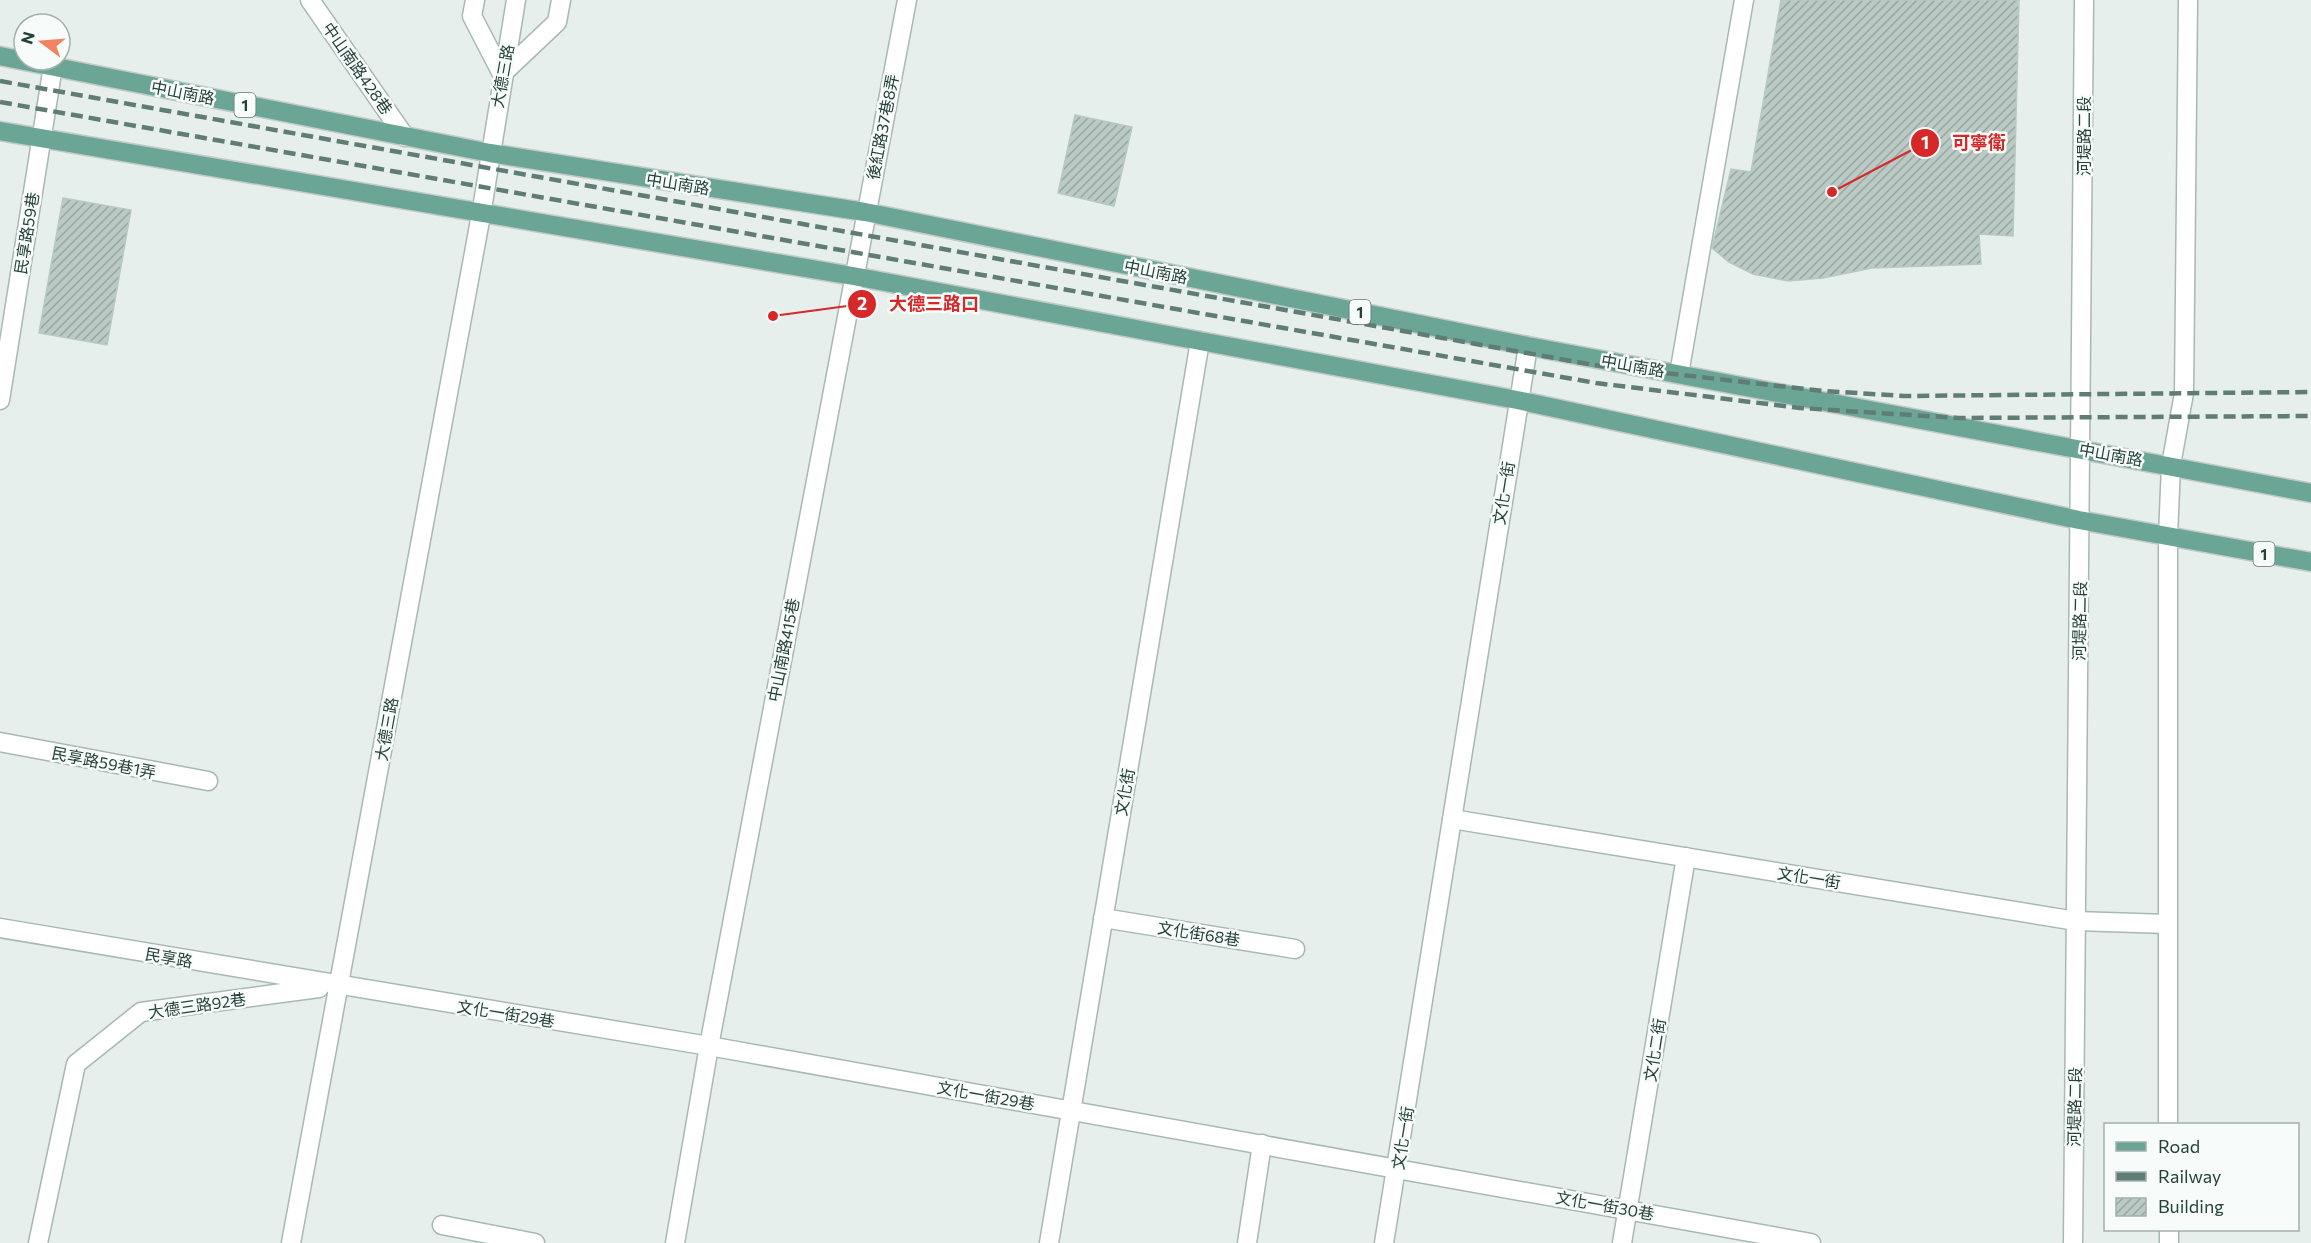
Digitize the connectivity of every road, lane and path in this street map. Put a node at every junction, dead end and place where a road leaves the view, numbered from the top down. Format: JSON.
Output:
{"nodes":[{"id":1,"x":310,"y":0,"type":"edge"},
{"id":2,"x":475,"y":0,"type":"edge"},
{"id":3,"x":516,"y":0,"type":"edge"},
{"id":4,"x":561,"y":0,"type":"edge"},
{"id":5,"x":907,"y":0,"type":"edge"},
{"id":6,"x":1744,"y":0,"type":"edge"},
{"id":7,"x":2084,"y":0,"type":"edge"},
{"id":8,"x":2188,"y":0,"type":"edge"},
{"id":9,"x":72,"y":70,"type":"edge"},
{"id":10,"x":52,"y":72,"type":"edge"},
{"id":11,"x":502,"y":74,"type":"junction"},
{"id":12,"x":0,"y":131,"type":"edge"},
{"id":13,"x":405,"y":137,"type":"junction"},
{"id":14,"x":40,"y":138,"type":"junction"},
{"id":15,"x":490,"y":153,"type":"junction"},
{"id":16,"x":865,"y":212,"type":"junction"},
{"id":17,"x":481,"y":215,"type":"junction"},
{"id":18,"x":858,"y":254,"type":"joint"},
{"id":19,"x":854,"y":276,"type":"junction"},
{"id":20,"x":1200,"y":341,"type":"junction"},
{"id":21,"x":1528,"y":346,"type":"junction"},
{"id":22,"x":1678,"y":374,"type":"junction"},
{"id":23,"x":0,"y":400,"type":"edge"},
{"id":24,"x":1517,"y":400,"type":"junction"},
{"id":25,"x":2081,"y":448,"type":"junction"},
{"id":26,"x":2171,"y":465,"type":"junction"},
{"id":27,"x":2311,"y":493,"type":"edge"},
{"id":28,"x":2079,"y":520,"type":"junction"},
{"id":29,"x":2168,"y":537,"type":"junction"},
{"id":30,"x":2311,"y":562,"type":"edge"},
{"id":31,"x":0,"y":742,"type":"edge"},
{"id":32,"x":208,"y":781,"type":"dead end"},
{"id":33,"x":1452,"y":819,"type":"junction"},
{"id":34,"x":1686,"y":857,"type":"junction"},
{"id":35,"x":1103,"y":918,"type":"junction"},
{"id":36,"x":2076,"y":921,"type":"junction"},
{"id":37,"x":2167,"y":924,"type":"junction"},
{"id":38,"x":0,"y":928,"type":"edge"},
{"id":39,"x":1295,"y":949,"type":"dead end"},
{"id":40,"x":339,"y":985,"type":"junction"},
{"id":41,"x":709,"y":1046,"type":"junction"},
{"id":42,"x":1071,"y":1111,"type":"junction"},
{"id":43,"x":2168,"y":1123,"type":"edge"},
{"id":44,"x":1262,"y":1144,"type":"junction"},
{"id":45,"x":1397,"y":1168,"type":"junction"},
{"id":46,"x":1628,"y":1209,"type":"junction"},
{"id":47,"x":442,"y":1225,"type":"dead end"},
{"id":48,"x":38,"y":1243,"type":"edge"},
{"id":49,"x":291,"y":1243,"type":"edge"},
{"id":50,"x":535,"y":1243,"type":"edge"},
{"id":51,"x":675,"y":1243,"type":"edge"},
{"id":52,"x":1049,"y":1243,"type":"edge"},
{"id":53,"x":1247,"y":1243,"type":"edge"},
{"id":54,"x":1384,"y":1243,"type":"edge"},
{"id":55,"x":1622,"y":1243,"type":"edge"},
{"id":56,"x":1812,"y":1243,"type":"edge"},
{"id":57,"x":2073,"y":1243,"type":"edge"}],
"edges":[{"from":1,"to":13,"type":"street","name":"中山南路428巷"},
{"from":2,"to":11,"type":"street"},
{"from":3,"to":11,"type":"street","name":"大德三路"},
{"from":4,"to":11,"type":"street"},
{"from":5,"to":16,"type":"street","name":"後紅路37巷8弄"},
{"from":6,"to":22,"type":"street"},
{"from":7,"to":25,"type":"street","name":"河堤路二段"},
{"from":8,"to":26,"type":"street"},
{"from":9,"to":13,"type":"main road","name":"中山南路","number":"1"},
{"from":10,"to":14,"type":"street","name":"民享路59巷"},
{"from":11,"to":15,"type":"street","name":"大德三路"},
{"from":12,"to":14,"type":"main road","number":"1"},
{"from":13,"to":15,"type":"main road","name":"中山南路","number":"1"},
{"from":14,"to":17,"type":"main road","number":"1"},
{"from":14,"to":23,"type":"street","name":"民享路59巷"},
{"from":15,"to":16,"type":"main road","name":"中山南路","number":"1"},
{"from":15,"to":17,"type":"street","name":"大德三路"},
{"from":16,"to":18,"type":"street","name":"後紅路37巷8弄"},
{"from":16,"to":21,"type":"main road","name":"中山南路","number":"1"},
{"from":17,"to":19,"type":"main road","number":"1"},
{"from":17,"to":40,"type":"street","name":"大德三路"},
{"from":18,"to":19,"type":"street","name":"中山南路415巷"},
{"from":19,"to":20,"type":"main road","number":"1"},
{"from":19,"to":41,"type":"street","name":"中山南路415巷"},
{"from":20,"to":24,"type":"main road","number":"1"},
{"from":20,"to":35,"type":"street","name":"文化街"},
{"from":21,"to":22,"type":"main road","name":"中山南路","number":"1"},
{"from":21,"to":24,"type":"street","name":"文化一街"},
{"from":22,"to":25,"type":"main road","name":"中山南路","number":"1"},
{"from":24,"to":28,"type":"main road","number":"1"},
{"from":24,"to":33,"type":"street","name":"文化一街"},
{"from":25,"to":26,"type":"main road","name":"中山南路","number":"1"},
{"from":25,"to":28,"type":"street","name":"河堤路二段"},
{"from":26,"to":27,"type":"main road","name":"中山南路","number":"1"},
{"from":26,"to":29,"type":"street"},
{"from":28,"to":29,"type":"main road","number":"1"},
{"from":28,"to":36,"type":"street","name":"河堤路二段"},
{"from":29,"to":30,"type":"main road","number":"1"},
{"from":29,"to":37,"type":"street"},
{"from":31,"to":32,"type":"street","name":"民享路59巷1弄"},
{"from":33,"to":34,"type":"street","name":"文化一街"},
{"from":33,"to":45,"type":"street","name":"文化一街"},
{"from":34,"to":36,"type":"street","name":"文化一街"},
{"from":34,"to":46,"type":"street","name":"文化二街"},
{"from":35,"to":39,"type":"street","name":"文化街68巷"},
{"from":35,"to":42,"type":"street","name":"文化街"},
{"from":36,"to":37,"type":"street","name":"文化一街"},
{"from":36,"to":57,"type":"street","name":"河堤路二段"},
{"from":37,"to":43,"type":"street"},
{"from":38,"to":40,"type":"street","name":"民享路"},
{"from":40,"to":41,"type":"street","name":"文化一街29巷"},
{"from":40,"to":48,"type":"street","name":"大德三路92巷"},
{"from":40,"to":49,"type":"street","name":"大德三路"},
{"from":41,"to":42,"type":"street","name":"文化一街29巷"},
{"from":41,"to":51,"type":"street"},
{"from":42,"to":44,"type":"street","name":"文化一街29巷"},
{"from":42,"to":52,"type":"street","name":"文化街"},
{"from":44,"to":45,"type":"street","name":"文化一街29巷"},
{"from":44,"to":53,"type":"street"},
{"from":45,"to":46,"type":"street","name":"文化一街30巷"},
{"from":45,"to":54,"type":"street","name":"文化一街"},
{"from":46,"to":55,"type":"street","name":"文化二街"},
{"from":46,"to":56,"type":"street","name":"文化一街30巷"},
{"from":47,"to":50,"type":"street"}]}
